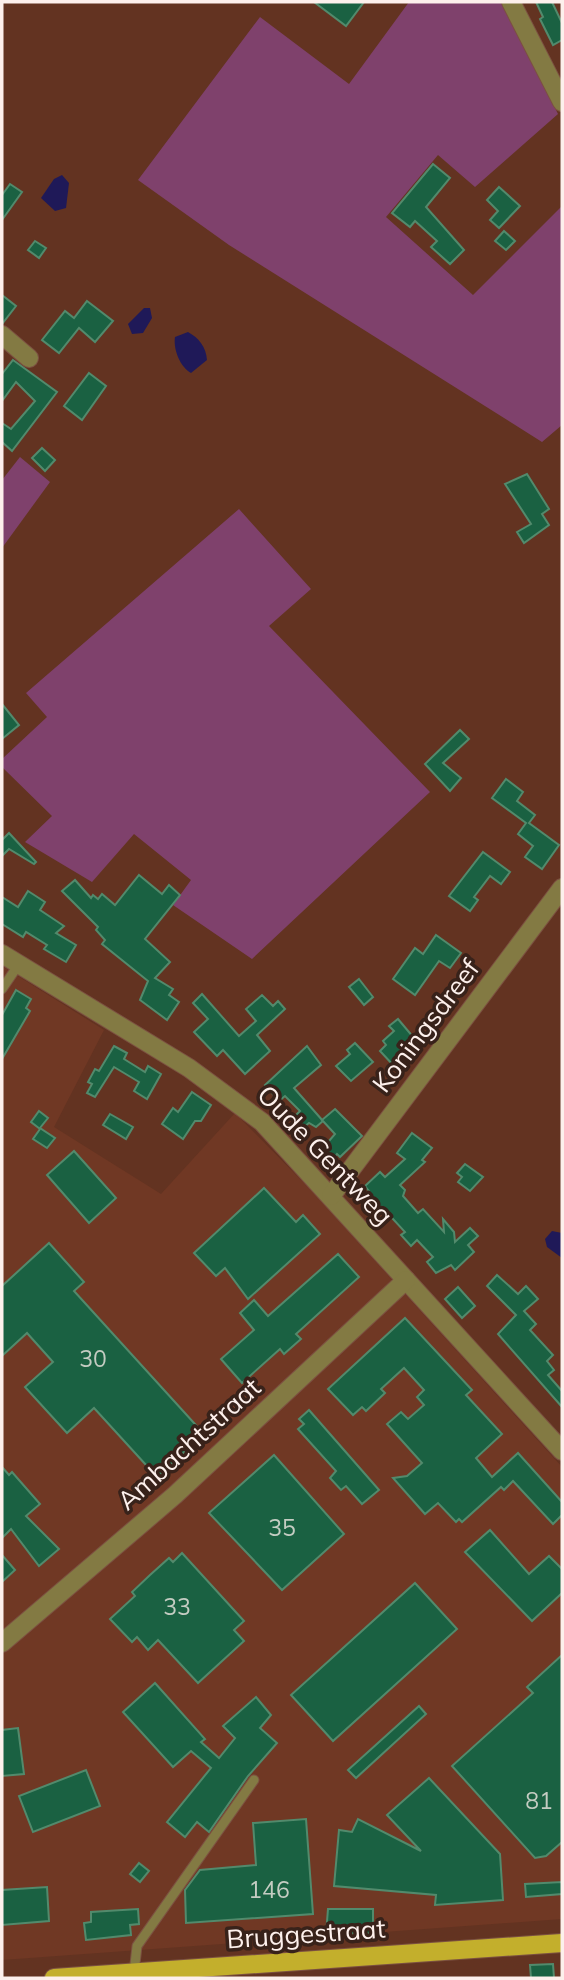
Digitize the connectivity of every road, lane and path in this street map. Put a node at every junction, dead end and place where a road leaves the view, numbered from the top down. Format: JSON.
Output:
{"nodes":[{"id":1,"x":511,"y":2,"type":"edge"},
{"id":2,"x":562,"y":102,"type":"edge"},
{"id":3,"x":2,"y":335,"type":"edge"},
{"id":4,"x":29,"y":358,"type":"dead end"},
{"id":5,"x":562,"y":888,"type":"edge"},
{"id":6,"x":2,"y":954,"type":"edge"},
{"id":7,"x":19,"y":964,"type":"junction"},
{"id":8,"x":2,"y":989,"type":"edge"},
{"id":9,"x":331,"y":1196,"type":"junction"},
{"id":10,"x":406,"y":1280,"type":"junction"},
{"id":11,"x":562,"y":1451,"type":"edge"},
{"id":12,"x":2,"y":1643,"type":"edge"},
{"id":13,"x":254,"y":1780,"type":"dead end"},
{"id":14,"x":561,"y":1948,"type":"edge"},
{"id":15,"x":134,"y":1973,"type":"junction"},
{"id":16,"x":54,"y":1978,"type":"edge"}],
"edges":[{"from":1,"to":2,"type":"street"},
{"from":3,"to":4,"type":"street"},
{"from":5,"to":9,"type":"street","name":"Koningsdreef"},
{"from":6,"to":7,"type":"street","name":"Oude Gentweg"},
{"from":7,"to":8,"type":"lane"},
{"from":7,"to":9,"type":"street","name":"Oude Gentweg"},
{"from":9,"to":10,"type":"street","name":"Oude Gentweg"},
{"from":10,"to":11,"type":"street","name":"Oude Gentweg"},
{"from":10,"to":12,"type":"street","name":"Ambachtstraat"},
{"from":13,"to":15,"type":"lane"},
{"from":14,"to":15,"type":"main road","name":"Bruggestraat"},
{"from":15,"to":16,"type":"main road","name":"Bruggestraat"}]}
